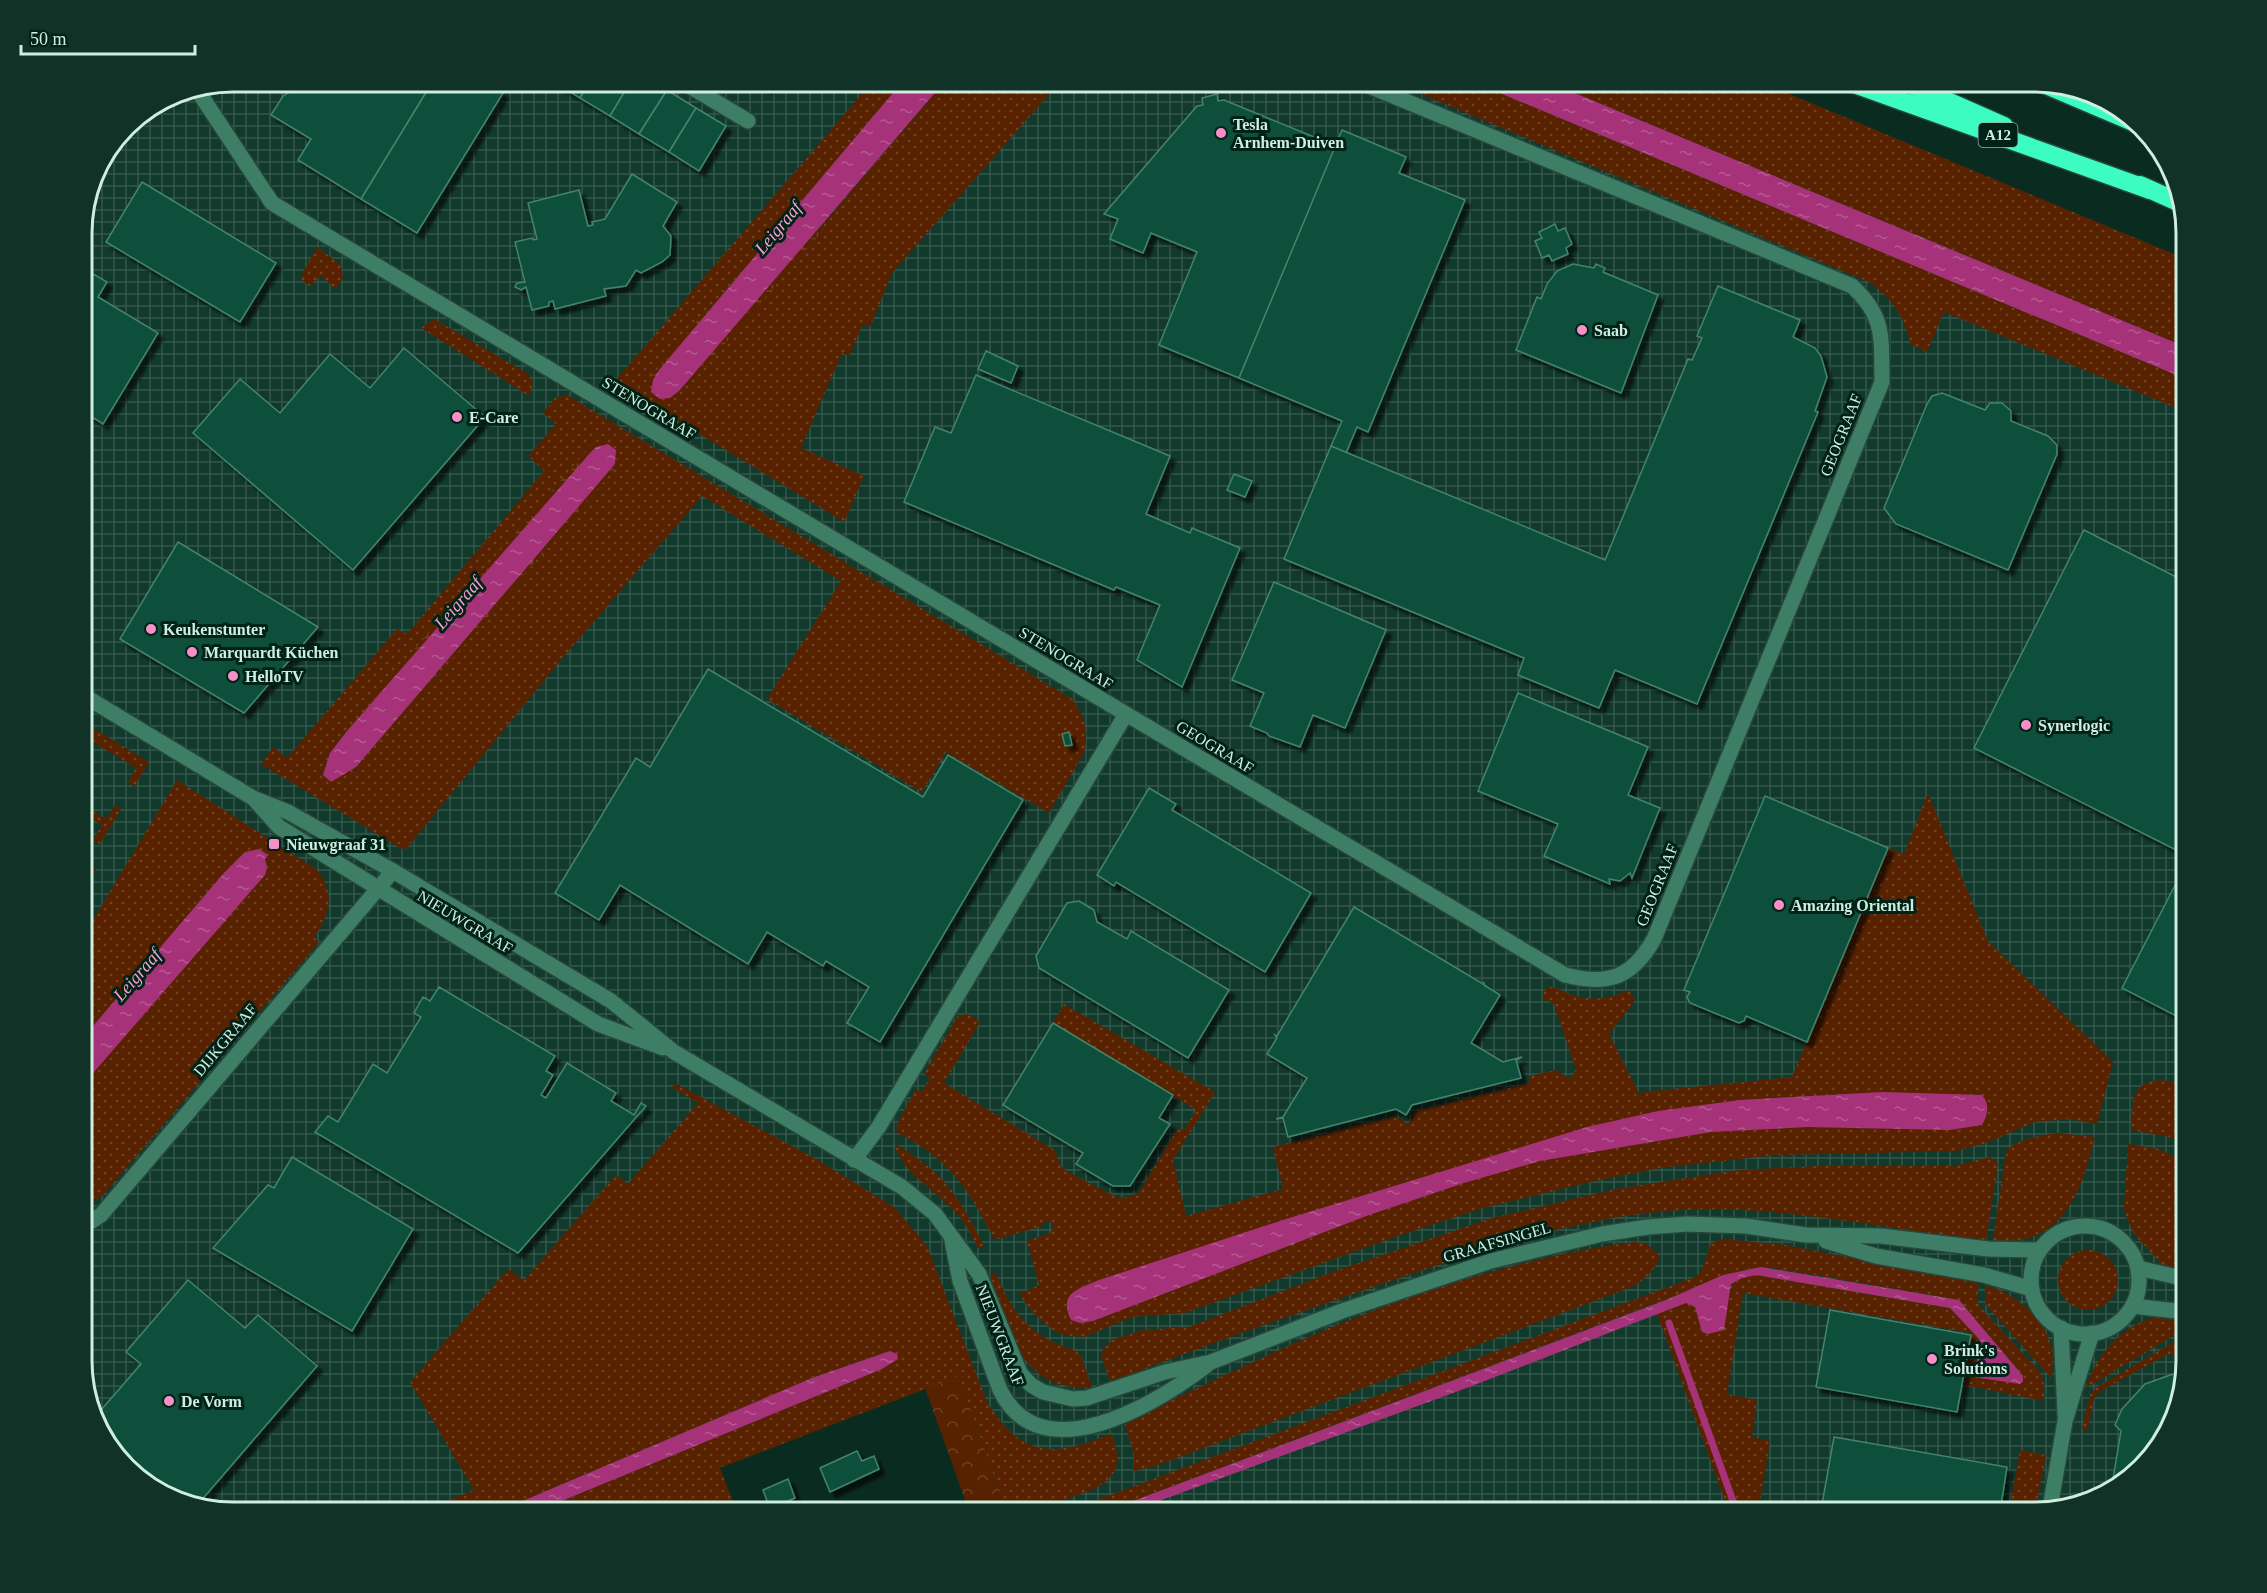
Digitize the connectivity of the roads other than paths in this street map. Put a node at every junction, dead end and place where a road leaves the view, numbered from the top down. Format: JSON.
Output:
{"nodes":[{"id":1,"x":699,"y":92,"type":"edge"},
{"id":2,"x":1384,"y":92,"type":"edge"},
{"id":3,"x":1877,"y":92,"type":"edge"},
{"id":4,"x":1927,"y":92,"type":"edge"},
{"id":5,"x":201,"y":95,"type":"edge"},
{"id":6,"x":2076,"y":98,"type":"edge"},
{"id":7,"x":2102,"y":109,"type":"edge"},
{"id":8,"x":748,"y":121,"type":"dead end"},
{"id":9,"x":2150,"y":190,"type":"junction"},
{"id":10,"x":2172,"y":199,"type":"edge"},
{"id":11,"x":92,"y":701,"type":"edge"},
{"id":12,"x":1126,"y":714,"type":"junction"},
{"id":13,"x":253,"y":798,"type":"junction"},
{"id":14,"x":393,"y":871,"type":"junction"},
{"id":15,"x":376,"y":889,"type":"junction"},
{"id":16,"x":674,"y":1052,"type":"junction"},
{"id":17,"x":854,"y":1160,"type":"junction"},
{"id":18,"x":92,"y":1221,"type":"edge"},
{"id":19,"x":950,"y":1233,"type":"junction"},
{"id":20,"x":1806,"y":1234,"type":"junction"},
{"id":21,"x":2040,"y":1250,"type":"junction"},
{"id":22,"x":2138,"y":1268,"type":"junction"},
{"id":23,"x":2176,"y":1277,"type":"edge"},
{"id":24,"x":2032,"y":1289,"type":"junction"},
{"id":25,"x":2132,"y":1306,"type":"junction"},
{"id":26,"x":2176,"y":1311,"type":"edge"},
{"id":27,"x":2061,"y":1328,"type":"junction"},
{"id":28,"x":2092,"y":1333,"type":"junction"},
{"id":29,"x":1211,"y":1362,"type":"junction"},
{"id":30,"x":1106,"y":1392,"type":"joint"},
{"id":31,"x":1114,"y":1418,"type":"joint"},
{"id":32,"x":2065,"y":1420,"type":"junction"},
{"id":33,"x":2051,"y":1500,"type":"edge"}],
"edges":[{"from":1,"to":8,"type":"street"},
{"from":2,"to":12,"type":"street","name":"GEOGRAAF"},
{"from":3,"to":9,"type":"highway","number":"A12"},
{"from":4,"to":9,"type":"highway","number":"A12"},
{"from":5,"to":12,"type":"street","name":"STENOGRAAF"},
{"from":6,"to":7,"type":"highway"},
{"from":9,"to":10,"type":"highway","number":"A12"},
{"from":11,"to":13,"type":"street","name":"NIEUWGRAAF"},
{"from":12,"to":17,"type":"street"},
{"from":13,"to":14,"type":"street","name":"NIEUWGRAAF"},
{"from":13,"to":15,"type":"street","name":"NIEUWGRAAF"},
{"from":14,"to":15,"type":"street","name":"DIJKGRAAF"},
{"from":14,"to":16,"type":"street","name":"NIEUWGRAAF"},
{"from":15,"to":16,"type":"street","name":"NIEUWGRAAF"},
{"from":15,"to":18,"type":"street","name":"DIJKGRAAF"},
{"from":16,"to":17,"type":"street","name":"NIEUWGRAAF"},
{"from":17,"to":19,"type":"street","name":"NIEUWGRAAF"},
{"from":19,"to":30,"type":"street","name":"NIEUWGRAAF"},
{"from":19,"to":31,"type":"street","name":"NIEUWGRAAF"},
{"from":20,"to":21,"type":"street","name":"GRAAFSINGEL"},
{"from":20,"to":24,"type":"street","name":"GRAAFSINGEL"},
{"from":20,"to":29,"type":"street","name":"GRAAFSINGEL"},
{"from":21,"to":22,"type":"street"},
{"from":21,"to":24,"type":"street"},
{"from":22,"to":23,"type":"street"},
{"from":22,"to":25,"type":"street"},
{"from":24,"to":27,"type":"street"},
{"from":25,"to":26,"type":"street"},
{"from":25,"to":28,"type":"street"},
{"from":27,"to":28,"type":"street"},
{"from":27,"to":32,"type":"street"},
{"from":28,"to":32,"type":"street"},
{"from":29,"to":30,"type":"street","name":"GRAAFSINGEL"},
{"from":29,"to":31,"type":"street","name":"GRAAFSINGEL"},
{"from":32,"to":33,"type":"street"}]}
